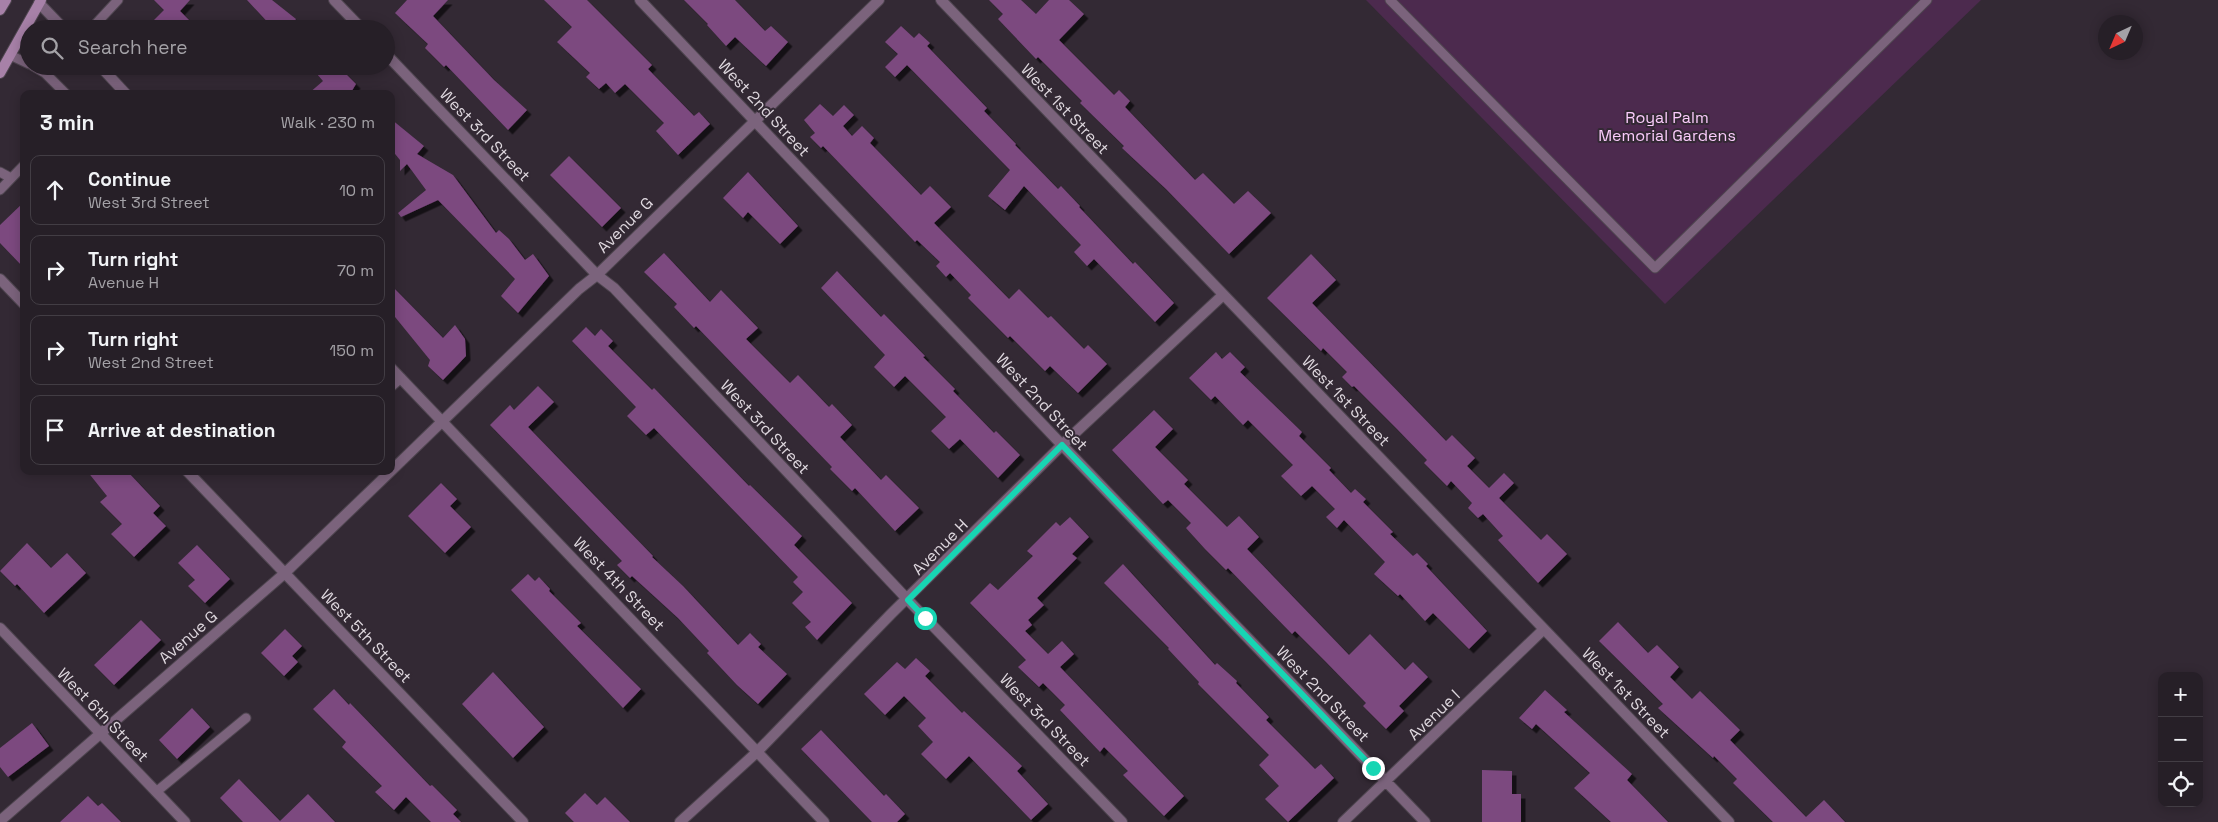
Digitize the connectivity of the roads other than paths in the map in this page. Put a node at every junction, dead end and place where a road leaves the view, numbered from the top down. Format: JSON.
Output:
{"nodes":[{"id":1,"x":6,"y":0,"type":"edge"},
{"id":2,"x":118,"y":0,"type":"edge"},
{"id":3,"x":334,"y":0,"type":"edge"},
{"id":4,"x":640,"y":0,"type":"edge"},
{"id":5,"x":879,"y":0,"type":"edge"},
{"id":6,"x":941,"y":0,"type":"edge"},
{"id":7,"x":1390,"y":0,"type":"edge"},
{"id":8,"x":1927,"y":0,"type":"edge"},
{"id":9,"x":40,"y":2,"type":"edge"},
{"id":10,"x":0,"y":10,"type":"edge"},
{"id":11,"x":30,"y":20,"type":"edge"},
{"id":12,"x":56,"y":20,"type":"edge"},
{"id":13,"x":99,"y":20,"type":"edge"},
{"id":14,"x":353,"y":20,"type":"edge"},
{"id":15,"x":20,"y":37,"type":"edge"},
{"id":16,"x":10,"y":54,"type":"junction"},
{"id":17,"x":20,"y":59,"type":"edge"},
{"id":18,"x":395,"y":63,"type":"edge"},
{"id":19,"x":0,"y":73,"type":"edge"},
{"id":20,"x":48,"y":75,"type":"edge"},
{"id":21,"x":108,"y":75,"type":"edge"},
{"id":22,"x":62,"y":90,"type":"edge"},
{"id":23,"x":122,"y":90,"type":"edge"},
{"id":24,"x":755,"y":120,"type":"junction"},
{"id":25,"x":20,"y":169,"type":"edge"},
{"id":26,"x":0,"y":172,"type":"edge"},
{"id":27,"x":11,"y":178,"type":"junction"},
{"id":28,"x":0,"y":190,"type":"edge"},
{"id":29,"x":597,"y":275,"type":"junction"},
{"id":30,"x":0,"y":279,"type":"edge"},
{"id":31,"x":1224,"y":296,"type":"junction"},
{"id":32,"x":20,"y":300,"type":"edge"},
{"id":33,"x":395,"y":372,"type":"edge"},
{"id":34,"x":401,"y":378,"type":"junction"},
{"id":35,"x":395,"y":383,"type":"edge"},
{"id":36,"x":443,"y":421,"type":"junction"},
{"id":37,"x":1062,"y":445,"type":"junction"},
{"id":38,"x":395,"y":467,"type":"edge"},
{"id":39,"x":191,"y":475,"type":"edge"},
{"id":40,"x":387,"y":475,"type":"edge"},
{"id":41,"x":286,"y":573,"type":"junction"},
{"id":42,"x":908,"y":600,"type":"junction"},
{"id":43,"x":0,"y":628,"type":"edge"},
{"id":44,"x":1544,"y":629,"type":"junction"},
{"id":45,"x":246,"y":718,"type":"dead end"},
{"id":46,"x":100,"y":733,"type":"junction"},
{"id":47,"x":758,"y":752,"type":"junction"},
{"id":48,"x":1386,"y":781,"type":"junction"},
{"id":49,"x":156,"y":792,"type":"junction"},
{"id":50,"x":0,"y":821,"type":"edge"},
{"id":51,"x":185,"y":822,"type":"edge"},
{"id":52,"x":523,"y":822,"type":"edge"},
{"id":53,"x":680,"y":822,"type":"edge"},
{"id":54,"x":824,"y":822,"type":"edge"},
{"id":55,"x":1122,"y":822,"type":"edge"},
{"id":56,"x":1344,"y":822,"type":"edge"},
{"id":57,"x":1426,"y":822,"type":"edge"},
{"id":58,"x":1729,"y":822,"type":"edge"}],
"edges":[{"from":1,"to":10,"type":"main road"},
{"from":2,"to":13,"type":"lane"},
{"from":3,"to":14,"type":"street"},
{"from":4,"to":24,"type":"street","name":"West 2nd Street"},
{"from":5,"to":24,"type":"street","name":"Avenue G"},
{"from":6,"to":31,"type":"street","name":"West 1st Street"},
{"from":7,"to":8,"type":"lane"},
{"from":9,"to":11,"type":"main road"},
{"from":9,"to":12,"type":"street"},
{"from":15,"to":16,"type":"main road"},
{"from":16,"to":17,"type":"lane"},
{"from":16,"to":19,"type":"main road"},
{"from":18,"to":29,"type":"street","name":"West 3rd Street"},
{"from":20,"to":22,"type":"lane"},
{"from":21,"to":23,"type":"street"},
{"from":24,"to":29,"type":"street","name":"Avenue G"},
{"from":24,"to":37,"type":"street","name":"West 2nd Street"},
{"from":25,"to":27,"type":"lane"},
{"from":26,"to":27,"type":"lane"},
{"from":27,"to":28,"type":"lane"},
{"from":29,"to":36,"type":"street","name":"Avenue G"},
{"from":29,"to":42,"type":"street","name":"West 3rd Street"},
{"from":30,"to":32,"type":"street"},
{"from":31,"to":37,"type":"street","name":"Avenue H"},
{"from":31,"to":44,"type":"street","name":"West 1st Street"},
{"from":33,"to":34,"type":"street","name":"West 4th Street"},
{"from":34,"to":35,"type":"lane"},
{"from":34,"to":36,"type":"street","name":"West 4th Street"},
{"from":36,"to":38,"type":"street","name":"Avenue G"},
{"from":36,"to":47,"type":"street","name":"West 4th Street"},
{"from":37,"to":42,"type":"street","name":"Avenue H"},
{"from":37,"to":48,"type":"street","name":"West 2nd Street"},
{"from":39,"to":41,"type":"street","name":"West 5th Street"},
{"from":40,"to":41,"type":"street","name":"Avenue G"},
{"from":41,"to":46,"type":"street","name":"Avenue G"},
{"from":41,"to":52,"type":"street","name":"West 5th Street"},
{"from":42,"to":47,"type":"street","name":"Avenue H"},
{"from":42,"to":55,"type":"street","name":"West 3rd Street"},
{"from":43,"to":46,"type":"street","name":"West 6th Street"},
{"from":44,"to":48,"type":"street","name":"Avenue I"},
{"from":44,"to":58,"type":"street","name":"West 1st Street"},
{"from":45,"to":49,"type":"lane"},
{"from":46,"to":49,"type":"street","name":"West 6th Street"},
{"from":46,"to":50,"type":"street","name":"Avenue G"},
{"from":47,"to":53,"type":"street","name":"Avenue H"},
{"from":47,"to":54,"type":"street","name":"West 4th Street"},
{"from":48,"to":56,"type":"street","name":"Avenue I"},
{"from":48,"to":57,"type":"street","name":"West 2nd Street"},
{"from":49,"to":51,"type":"street","name":"West 6th Street"}]}
